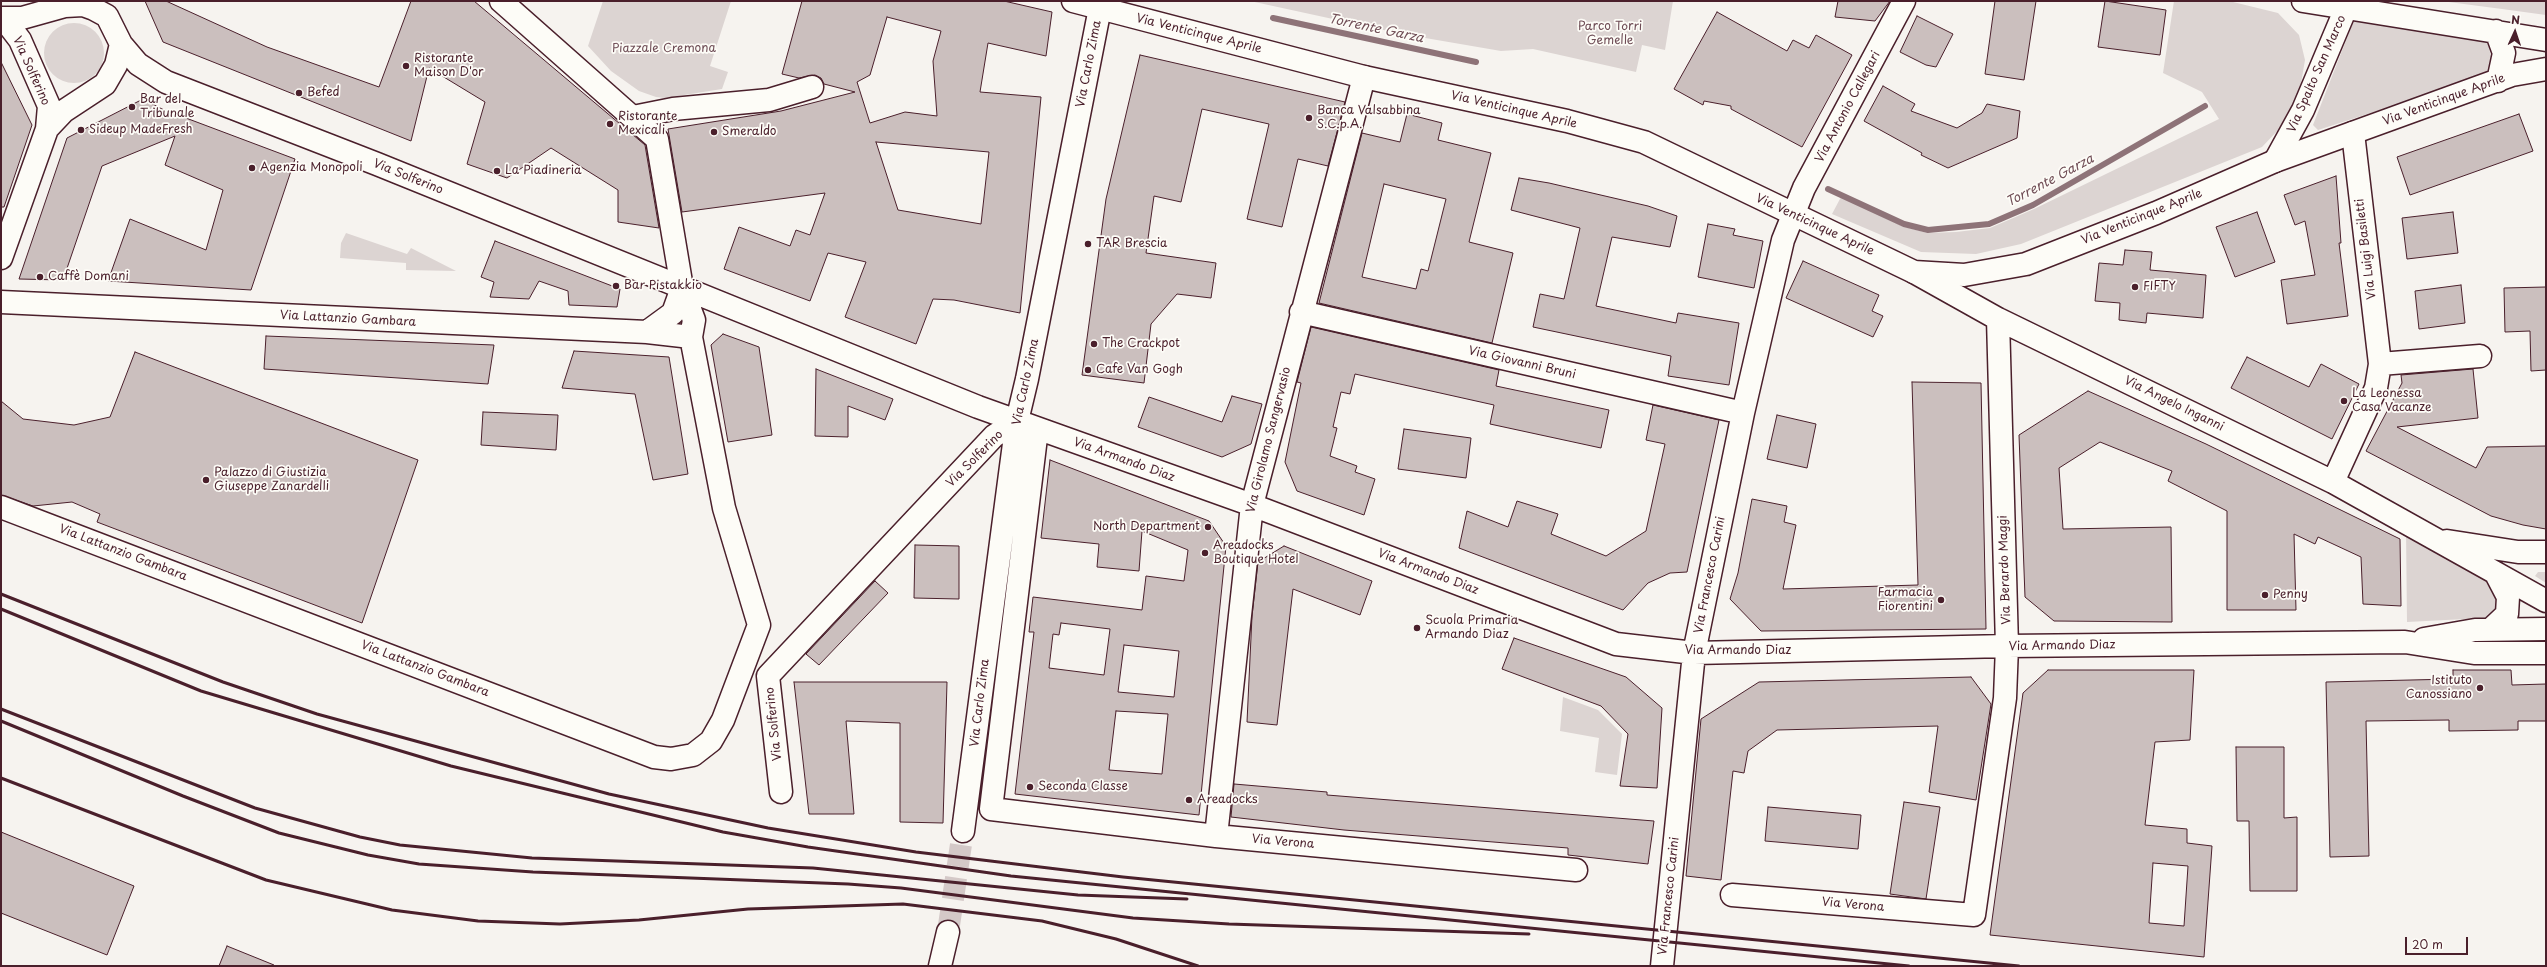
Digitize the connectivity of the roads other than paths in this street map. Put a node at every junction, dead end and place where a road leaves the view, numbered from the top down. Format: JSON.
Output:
{"nodes":[{"id":1,"x":501,"y":1,"type":"edge"},
{"id":2,"x":1073,"y":1,"type":"edge"},
{"id":3,"x":1904,"y":1,"type":"edge"},
{"id":4,"x":2303,"y":1,"type":"edge"},
{"id":5,"x":95,"y":5,"type":"edge"},
{"id":6,"x":2348,"y":5,"type":"edge"},
{"id":7,"x":1100,"y":8,"type":"junction"},
{"id":8,"x":3,"y":19,"type":"edge"},
{"id":9,"x":2496,"y":32,"type":"junction"},
{"id":10,"x":2546,"y":40,"type":"edge"},
{"id":11,"x":121,"y":44,"type":"junction"},
{"id":12,"x":2546,"y":69,"type":"edge"},
{"id":13,"x":1364,"y":76,"type":"junction"},
{"id":14,"x":2498,"y":81,"type":"junction"},
{"id":15,"x":812,"y":87,"type":"dead end"},
{"id":16,"x":633,"y":116,"type":"junction"},
{"id":17,"x":46,"y":129,"type":"junction"},
{"id":18,"x":2353,"y":133,"type":"junction"},
{"id":19,"x":2275,"y":161,"type":"junction"},
{"id":20,"x":1792,"y":214,"type":"junction"},
{"id":21,"x":1,"y":258,"type":"edge"},
{"id":22,"x":1914,"y":272,"type":"junction"},
{"id":23,"x":682,"y":288,"type":"junction"},
{"id":24,"x":1,"y":302,"type":"edge"},
{"id":25,"x":1301,"y":312,"type":"junction"},
{"id":26,"x":1998,"y":319,"type":"junction"},
{"id":27,"x":647,"y":332,"type":"junction"},
{"id":28,"x":691,"y":337,"type":"junction"},
{"id":29,"x":2480,"y":356,"type":"dead end"},
{"id":30,"x":2380,"y":364,"type":"junction"},
{"id":31,"x":1743,"y":413,"type":"junction"},
{"id":32,"x":1017,"y":421,"type":"junction"},
{"id":33,"x":1037,"y":429,"type":"junction"},
{"id":34,"x":2333,"y":482,"type":"junction"},
{"id":35,"x":1252,"y":505,"type":"junction"},
{"id":36,"x":1,"y":507,"type":"edge"},
{"id":37,"x":2432,"y":538,"type":"junction"},
{"id":38,"x":2546,"y":552,"type":"edge"},
{"id":39,"x":2496,"y":574,"type":"junction"},
{"id":40,"x":2546,"y":601,"type":"edge"},
{"id":41,"x":2546,"y":629,"type":"edge"},
{"id":42,"x":2490,"y":630,"type":"junction"},
{"id":43,"x":2405,"y":642,"type":"junction"},
{"id":44,"x":2007,"y":646,"type":"junction"},
{"id":45,"x":1694,"y":653,"type":"junction"},
{"id":46,"x":2546,"y":653,"type":"edge"},
{"id":47,"x":781,"y":792,"type":"dead end"},
{"id":48,"x":991,"y":809,"type":"joint"},
{"id":49,"x":963,"y":831,"type":"tunnel mouth"},
{"id":50,"x":1216,"y":836,"type":"junction"},
{"id":51,"x":1576,"y":870,"type":"dead end"},
{"id":52,"x":1732,"y":895,"type":"dead end"},
{"id":53,"x":1974,"y":915,"type":"joint"},
{"id":54,"x":948,"y":932,"type":"tunnel mouth"},
{"id":55,"x":940,"y":966,"type":"edge"},
{"id":56,"x":1662,"y":966,"type":"edge"}],
"edges":[{"from":1,"to":16,"type":"street"},
{"from":2,"to":7,"type":"street","name":"Via Venticinque Aprile"},
{"from":3,"to":20,"type":"street","name":"Via Antonio Callegari"},
{"from":4,"to":6,"type":"street","name":"Via Spalto San Marco"},
{"from":5,"to":8,"type":"street","name":"Via Solferino"},
{"from":5,"to":11,"type":"street","name":"Via Solferino"},
{"from":6,"to":9,"type":"street","name":"Via Spalto San Marco"},
{"from":6,"to":19,"type":"street","name":"Via Spalto San Marco"},
{"from":7,"to":13,"type":"street","name":"Via Venticinque Aprile"},
{"from":7,"to":32,"type":"street","name":"Via Carlo Zima"},
{"from":8,"to":17,"type":"street","name":"Via Solferino"},
{"from":9,"to":10,"type":"street","name":"Via Spalto San Marco"},
{"from":9,"to":14,"type":"street"},
{"from":11,"to":17,"type":"street","name":"Via Solferino"},
{"from":11,"to":23,"type":"street","name":"Via Solferino"},
{"from":12,"to":14,"type":"street","name":"Via Venticinque Aprile"},
{"from":13,"to":20,"type":"street","name":"Via Venticinque Aprile"},
{"from":13,"to":25,"type":"street","name":"Via Girolamo Sangervasio"},
{"from":14,"to":18,"type":"street","name":"Via Venticinque Aprile"},
{"from":15,"to":16,"type":"street"},
{"from":16,"to":23,"type":"street"},
{"from":17,"to":21,"type":"street"},
{"from":18,"to":19,"type":"street","name":"Via Venticinque Aprile"},
{"from":18,"to":30,"type":"street","name":"Via Luigi Basiletti"},
{"from":19,"to":22,"type":"street","name":"Via Venticinque Aprile"},
{"from":20,"to":22,"type":"street","name":"Via Venticinque Aprile"},
{"from":20,"to":31,"type":"street","name":"Via Francesco Carini"},
{"from":22,"to":26,"type":"street","name":"Via Angelo Inganni"},
{"from":23,"to":27,"type":"street"},
{"from":23,"to":28,"type":"street"},
{"from":23,"to":32,"type":"street","name":"Via Solferino"},
{"from":24,"to":27,"type":"street","name":"Via Lattanzio Gambara"},
{"from":25,"to":31,"type":"street","name":"Via Giovanni Bruni"},
{"from":25,"to":35,"type":"street","name":"Via Girolamo Sangervasio"},
{"from":26,"to":34,"type":"street","name":"Via Angelo Inganni"},
{"from":26,"to":44,"type":"street","name":"Via Berardo Maggi"},
{"from":27,"to":28,"type":"street","name":"Via Lattanzio Gambara"},
{"from":28,"to":36,"type":"street","name":"Via Lattanzio Gambara"},
{"from":29,"to":30,"type":"street"},
{"from":30,"to":34,"type":"street","name":"Via Luigi Basiletti"},
{"from":31,"to":45,"type":"street","name":"Via Francesco Carini"},
{"from":32,"to":33,"type":"street","name":"Via Armando Diaz"},
{"from":32,"to":47,"type":"street","name":"Via Solferino"},
{"from":32,"to":49,"type":"street","name":"Via Carlo Zima"},
{"from":33,"to":35,"type":"street","name":"Via Armando Diaz"},
{"from":33,"to":48,"type":"street","name":"Via Carlo Zima"},
{"from":34,"to":37,"type":"street","name":"Via Angelo Inganni"},
{"from":35,"to":45,"type":"street","name":"Via Armando Diaz"},
{"from":35,"to":50,"type":"street","name":"Via Girolamo Sangervasio"},
{"from":37,"to":38,"type":"street","name":"Via Angelo Inganni"},
{"from":37,"to":39,"type":"street","name":"Via Angelo Inganni"},
{"from":39,"to":40,"type":"street","name":"Via Angelo Inganni"},
{"from":39,"to":42,"type":"street"},
{"from":41,"to":42,"type":"street","name":"Via Armando Diaz"},
{"from":42,"to":43,"type":"street","name":"Via Armando Diaz"},
{"from":43,"to":44,"type":"street","name":"Via Armando Diaz"},
{"from":43,"to":46,"type":"street","name":"Via Armando Diaz"},
{"from":44,"to":45,"type":"street","name":"Via Armando Diaz"},
{"from":44,"to":53,"type":"street","name":"Via Berardo Maggi"},
{"from":45,"to":56,"type":"street","name":"Via Francesco Carini"},
{"from":48,"to":50,"type":"street","name":"Via Verona"},
{"from":50,"to":51,"type":"street","name":"Via Verona"},
{"from":52,"to":53,"type":"street","name":"Via Verona"},
{"from":54,"to":55,"type":"street"}]}
